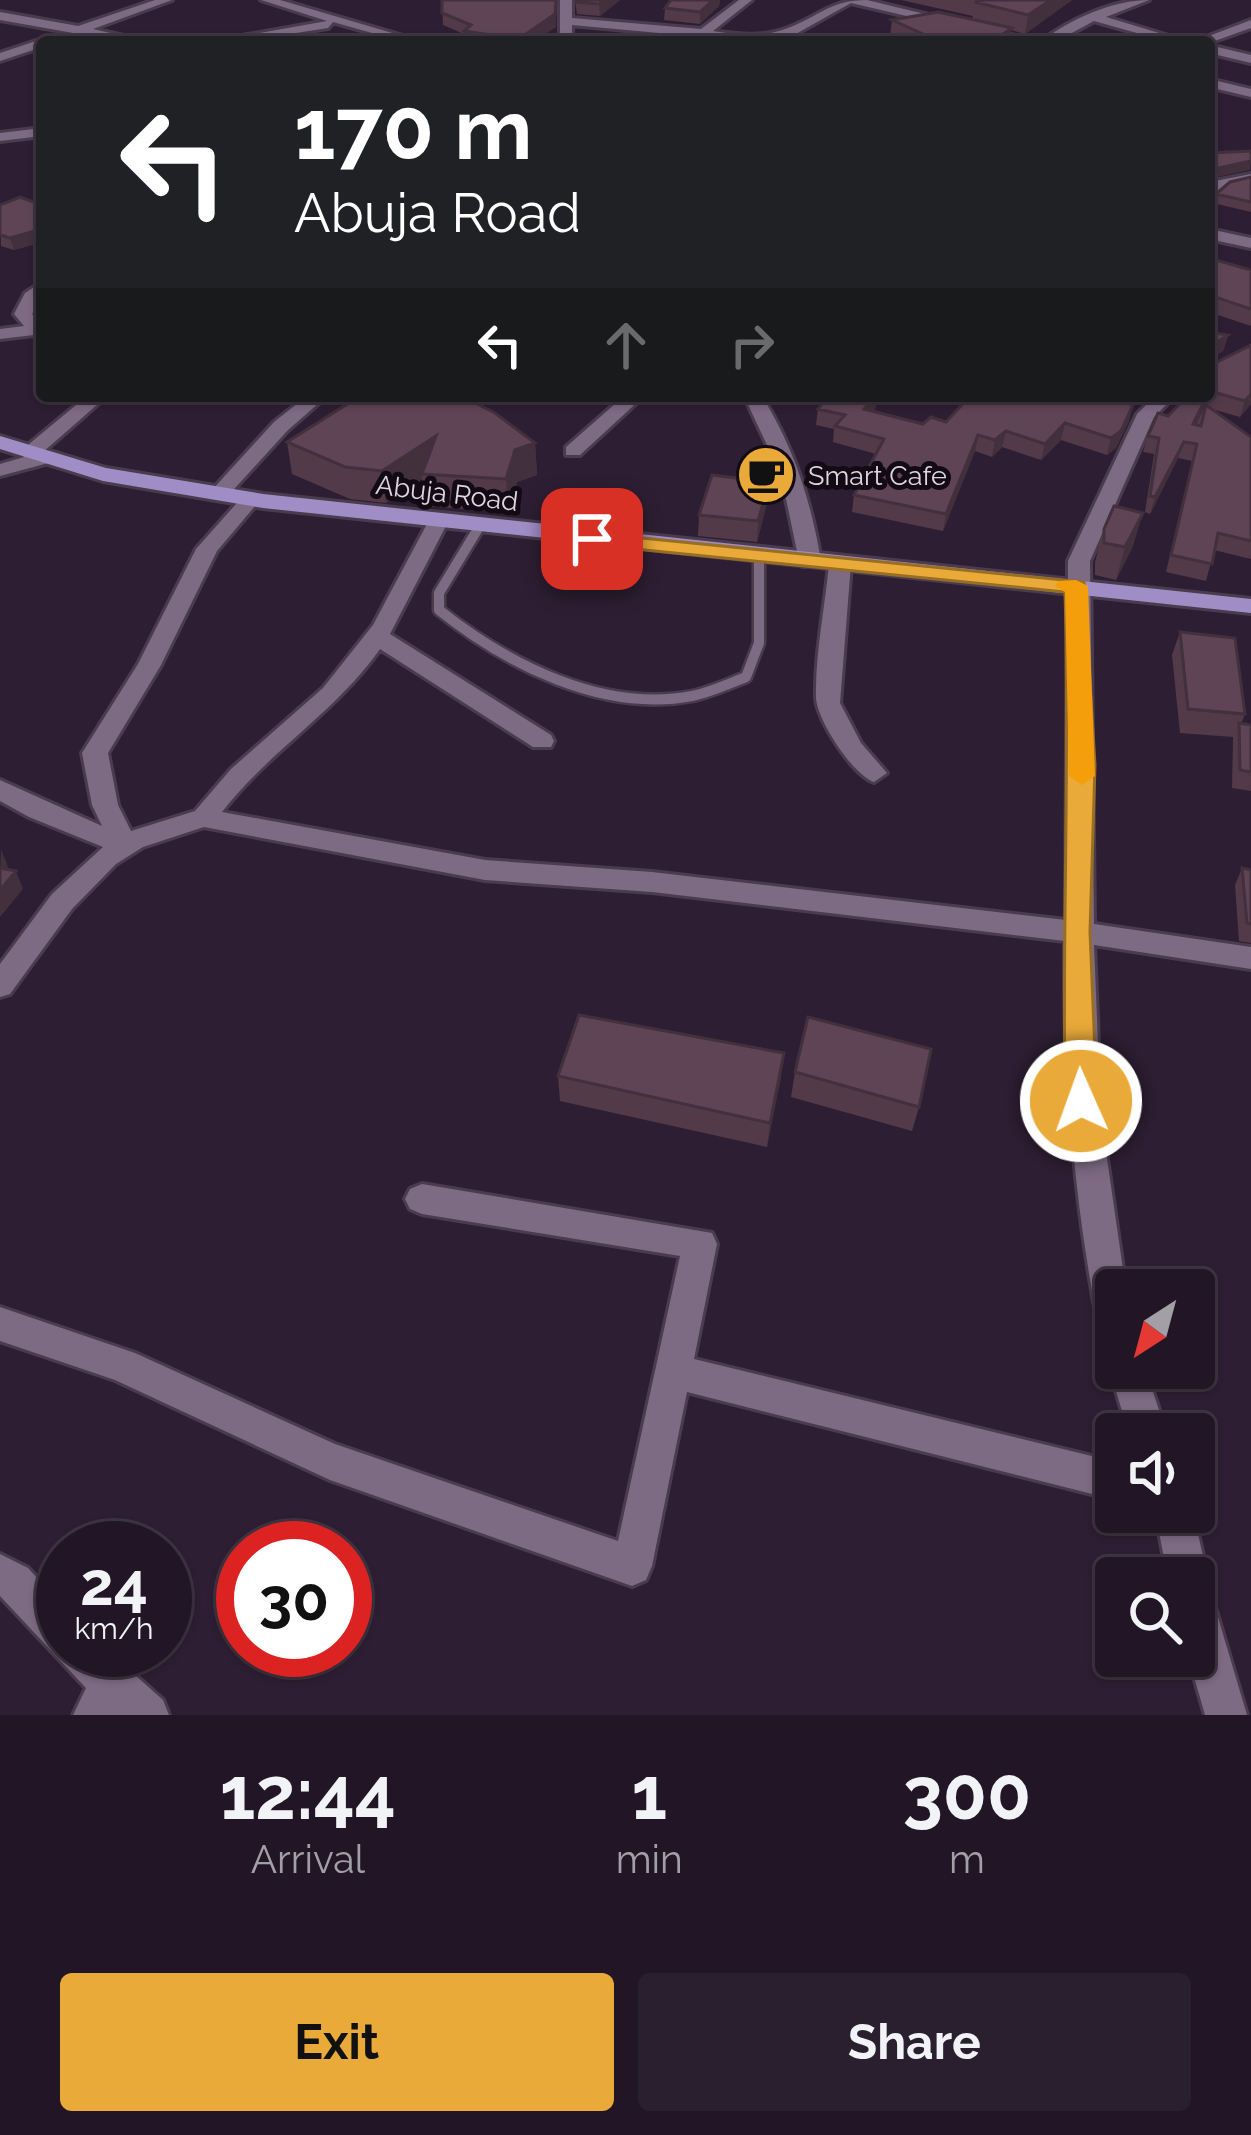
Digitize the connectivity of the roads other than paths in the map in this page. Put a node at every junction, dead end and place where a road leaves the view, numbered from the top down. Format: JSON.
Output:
{"nodes":[{"id":1,"x":166,"y":0,"type":"edge"},
{"id":2,"x":267,"y":0,"type":"edge"},
{"id":3,"x":566,"y":0,"type":"edge"},
{"id":4,"x":746,"y":0,"type":"edge"},
{"id":5,"x":850,"y":0,"type":"edge"},
{"id":6,"x":1143,"y":0,"type":"edge"},
{"id":7,"x":0,"y":16,"type":"edge"},
{"id":8,"x":1094,"y":17,"type":"junction"},
{"id":9,"x":567,"y":21,"type":"junction"},
{"id":10,"x":338,"y":22,"type":"junction"},
{"id":11,"x":1251,"y":24,"type":"edge"},
{"id":12,"x":73,"y":32,"type":"junction"},
{"id":13,"x":703,"y":33,"type":"junction"},
{"id":14,"x":61,"y":36,"type":"edge"},
{"id":15,"x":101,"y":36,"type":"edge"},
{"id":16,"x":251,"y":36,"type":"edge"},
{"id":17,"x":393,"y":36,"type":"edge"},
{"id":18,"x":566,"y":36,"type":"edge"},
{"id":19,"x":717,"y":36,"type":"edge"},
{"id":20,"x":768,"y":36,"type":"edge"},
{"id":21,"x":1008,"y":36,"type":"edge"},
{"id":22,"x":1058,"y":36,"type":"edge"},
{"id":23,"x":1162,"y":36,"type":"edge"},
{"id":24,"x":1215,"y":36,"type":"edge"},
{"id":25,"x":36,"y":44,"type":"edge"},
{"id":26,"x":1215,"y":50,"type":"edge"},
{"id":27,"x":0,"y":56,"type":"edge"},
{"id":28,"x":1251,"y":59,"type":"edge"},
{"id":29,"x":1215,"y":84,"type":"edge"},
{"id":30,"x":1251,"y":93,"type":"edge"},
{"id":31,"x":36,"y":133,"type":"edge"},
{"id":32,"x":0,"y":137,"type":"edge"},
{"id":33,"x":1251,"y":178,"type":"edge"},
{"id":34,"x":1215,"y":188,"type":"edge"},
{"id":35,"x":1215,"y":235,"type":"edge"},
{"id":36,"x":1251,"y":243,"type":"edge"},
{"id":37,"x":36,"y":292,"type":"edge"},
{"id":38,"x":36,"y":327,"type":"edge"},
{"id":39,"x":36,"y":329,"type":"edge"},
{"id":40,"x":0,"y":334,"type":"edge"},
{"id":41,"x":92,"y":402,"type":"edge"},
{"id":42,"x":310,"y":402,"type":"edge"},
{"id":43,"x":628,"y":402,"type":"edge"},
{"id":44,"x":757,"y":402,"type":"edge"},
{"id":45,"x":1160,"y":402,"type":"edge"},
{"id":46,"x":0,"y":442,"type":"edge"},
{"id":47,"x":573,"y":451,"type":"dead end"},
{"id":48,"x":38,"y":455,"type":"junction"},
{"id":49,"x":0,"y":470,"type":"edge"},
{"id":50,"x":219,"y":494,"type":"junction"},
{"id":51,"x":251,"y":499,"type":"junction"},
{"id":52,"x":438,"y":523,"type":"junction"},
{"id":53,"x":479,"y":527,"type":"junction"},
{"id":54,"x":759,"y":556,"type":"junction"},
{"id":55,"x":810,"y":561,"type":"junction"},
{"id":56,"x":840,"y":564,"type":"junction"},
{"id":57,"x":1076,"y":586,"type":"junction"},
{"id":58,"x":1251,"y":606,"type":"edge"},
{"id":59,"x":378,"y":637,"type":"junction"},
{"id":60,"x":542,"y":741,"type":"dead end"},
{"id":61,"x":874,"y":773,"type":"dead end"},
{"id":62,"x":0,"y":789,"type":"edge"},
{"id":63,"x":205,"y":818,"type":"junction"},
{"id":64,"x":124,"y":845,"type":"junction"},
{"id":65,"x":1076,"y":932,"type":"junction"},
{"id":66,"x":1251,"y":958,"type":"edge"},
{"id":67,"x":0,"y":986,"type":"edge"},
{"id":68,"x":422,"y":1199,"type":"dead end"},
{"id":69,"x":1102,"y":1269,"type":"edge"},
{"id":70,"x":0,"y":1324,"type":"edge"},
{"id":71,"x":674,"y":1371,"type":"junction"},
{"id":72,"x":1095,"y":1476,"type":"edge"},
{"id":73,"x":0,"y":1574,"type":"edge"},
{"id":74,"x":36,"y":1606,"type":"edge"},
{"id":75,"x":1215,"y":1677,"type":"edge"},
{"id":76,"x":103,"y":1700,"type":"edge"},
{"id":77,"x":148,"y":1715,"type":"edge"},
{"id":78,"x":1226,"y":1715,"type":"edge"}],
"edges":[{"from":1,"to":12,"type":"street"},
{"from":2,"to":10,"type":"street"},
{"from":3,"to":9,"type":"street"},
{"from":4,"to":13,"type":"street"},
{"from":5,"to":20,"type":"street"},
{"from":5,"to":21,"type":"street"},
{"from":6,"to":8,"type":"street"},
{"from":7,"to":12,"type":"street"},
{"from":8,"to":22,"type":"street"},
{"from":8,"to":23,"type":"street"},
{"from":9,"to":13,"type":"street"},
{"from":9,"to":18,"type":"street"},
{"from":10,"to":16,"type":"street"},
{"from":10,"to":17,"type":"street"},
{"from":11,"to":24,"type":"street"},
{"from":12,"to":14,"type":"street"},
{"from":12,"to":15,"type":"street"},
{"from":13,"to":19,"type":"street"},
{"from":25,"to":27,"type":"street"},
{"from":26,"to":28,"type":"street"},
{"from":29,"to":30,"type":"street"},
{"from":31,"to":32,"type":"street"},
{"from":33,"to":34,"type":"street"},
{"from":35,"to":36,"type":"street"},
{"from":37,"to":38,"type":"street"},
{"from":39,"to":40,"type":"street"},
{"from":41,"to":48,"type":"street"},
{"from":42,"to":50,"type":"street"},
{"from":43,"to":47,"type":"street"},
{"from":44,"to":55,"type":"street"},
{"from":45,"to":57,"type":"street"},
{"from":46,"to":48,"type":"main road","name":"Abuja Road"},
{"from":48,"to":49,"type":"street"},
{"from":48,"to":50,"type":"main road","name":"Abuja Road"},
{"from":50,"to":51,"type":"main road","name":"Abuja Road"},
{"from":51,"to":52,"type":"main road","name":"Abuja Road"},
{"from":51,"to":64,"type":"street"},
{"from":52,"to":53,"type":"main road","name":"Abuja Road"},
{"from":52,"to":59,"type":"street"},
{"from":53,"to":54,"type":"main road","name":"Abuja Road"},
{"from":53,"to":54,"type":"lane"},
{"from":54,"to":55,"type":"main road","name":"Abuja Road"},
{"from":55,"to":56,"type":"main road","name":"Abuja Road"},
{"from":56,"to":57,"type":"main road","name":"Abuja Road"},
{"from":56,"to":61,"type":"street"},
{"from":57,"to":58,"type":"main road","name":"Abuja Road"},
{"from":57,"to":65,"type":"street"},
{"from":59,"to":60,"type":"street"},
{"from":59,"to":63,"type":"street"},
{"from":62,"to":64,"type":"street"},
{"from":63,"to":64,"type":"street"},
{"from":63,"to":65,"type":"street"},
{"from":64,"to":67,"type":"street"},
{"from":65,"to":66,"type":"street"},
{"from":65,"to":69,"type":"street"},
{"from":68,"to":71,"type":"street"},
{"from":70,"to":71,"type":"street"},
{"from":71,"to":72,"type":"street"},
{"from":73,"to":74,"type":"street"},
{"from":75,"to":78,"type":"street"},
{"from":76,"to":77,"type":"street"}]}
